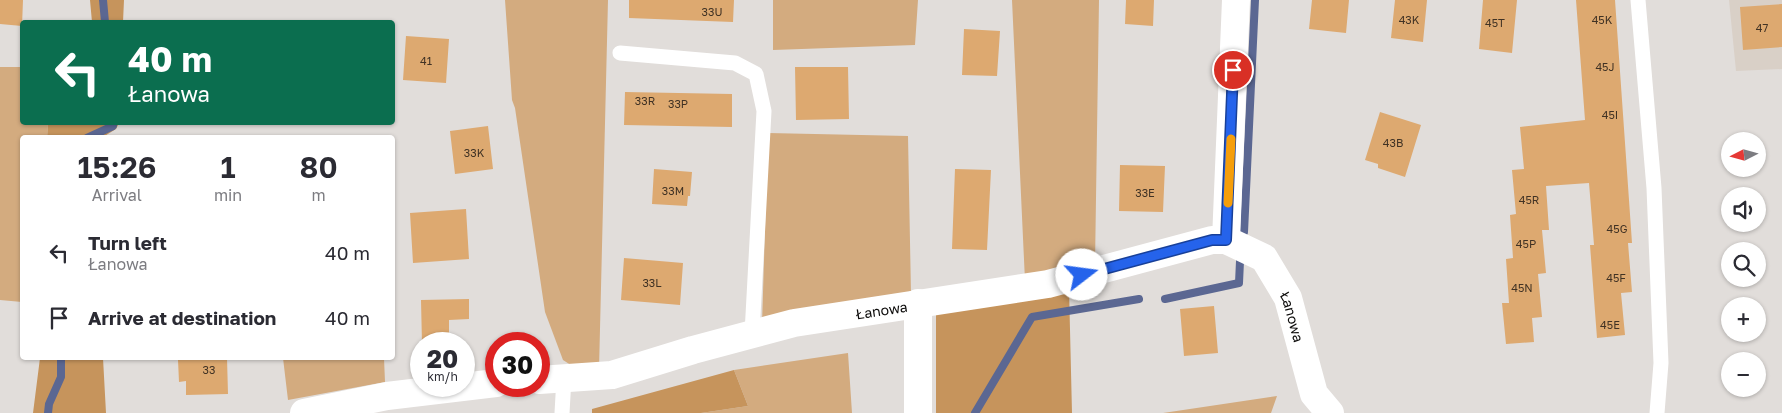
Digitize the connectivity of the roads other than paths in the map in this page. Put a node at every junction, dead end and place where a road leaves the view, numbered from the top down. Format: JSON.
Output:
{"nodes":[{"id":1,"x":1236,"y":0,"type":"edge"},
{"id":2,"x":1638,"y":0,"type":"edge"},
{"id":3,"x":620,"y":53,"type":"dead end"},
{"id":4,"x":1226,"y":240,"type":"junction"},
{"id":5,"x":918,"y":303,"type":"junction"},
{"id":6,"x":752,"y":334,"type":"junction"},
{"id":7,"x":552,"y":379,"type":"edge"},
{"id":8,"x":485,"y":385,"type":"edge"},
{"id":9,"x":304,"y":413,"type":"edge"},
{"id":10,"x":562,"y":413,"type":"edge"},
{"id":11,"x":918,"y":413,"type":"edge"},
{"id":12,"x":1330,"y":413,"type":"edge"},
{"id":13,"x":1657,"y":413,"type":"edge"}],
"edges":[{"from":1,"to":4,"type":"street"},
{"from":2,"to":13,"type":"lane"},
{"from":3,"to":6,"type":"lane"},
{"from":4,"to":5,"type":"street","name":"Łanowa"},
{"from":4,"to":12,"type":"street","name":"Łanowa"},
{"from":5,"to":6,"type":"street","name":"Łanowa"},
{"from":5,"to":11,"type":"street"},
{"from":6,"to":7,"type":"street","name":"Łanowa"},
{"from":7,"to":10,"type":"lane"},
{"from":8,"to":9,"type":"street"}]}
